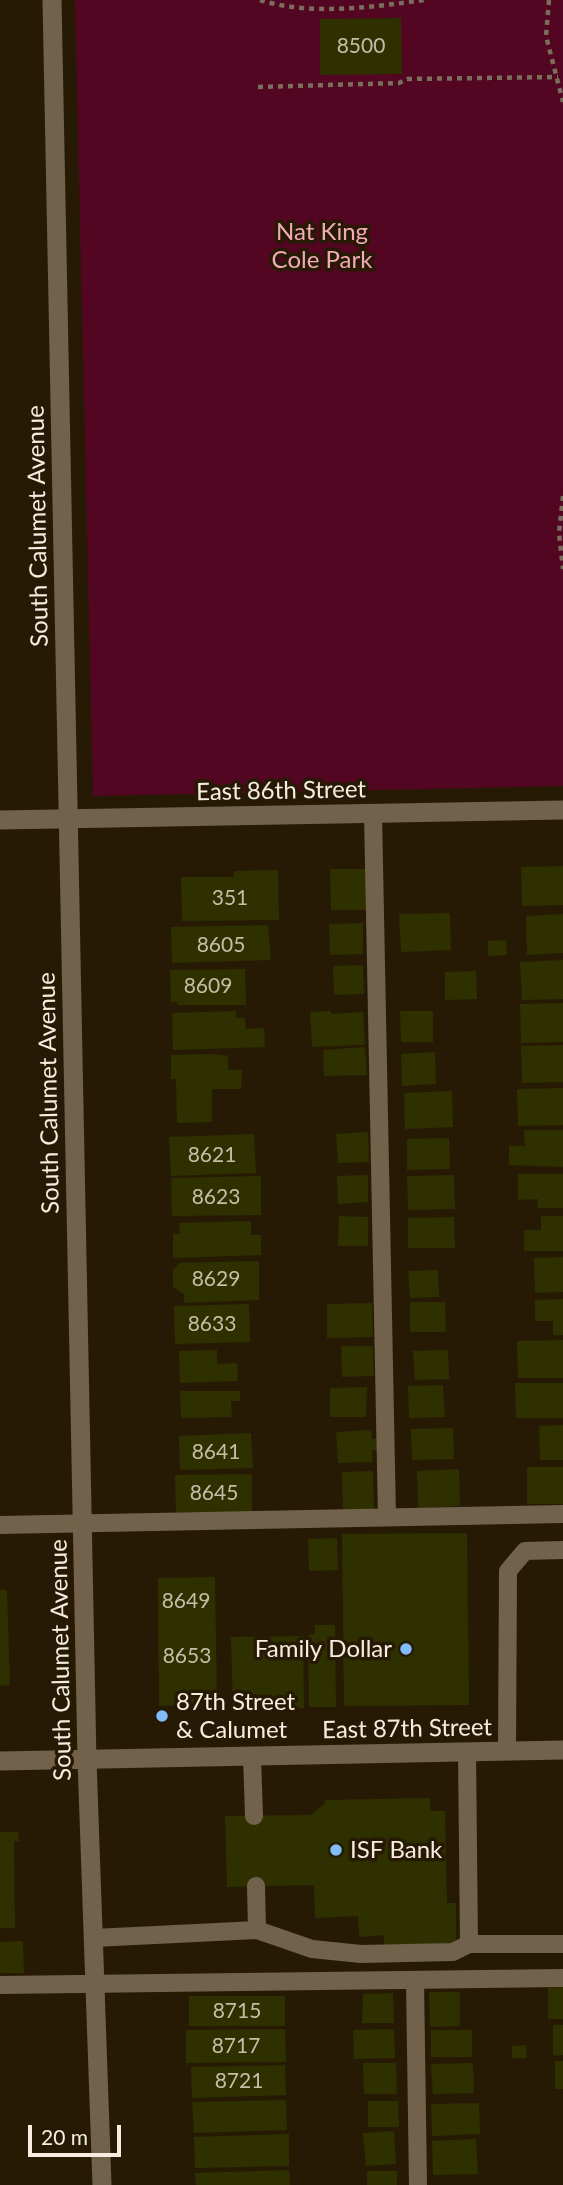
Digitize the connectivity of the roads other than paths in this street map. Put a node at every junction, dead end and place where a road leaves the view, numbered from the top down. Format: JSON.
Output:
{"nodes":[{"id":1,"x":52,"y":0,"type":"edge"},
{"id":2,"x":563,"y":810,"type":"edge"},
{"id":3,"x":373,"y":814,"type":"junction"},
{"id":4,"x":68,"y":819,"type":"junction"},
{"id":5,"x":0,"y":820,"type":"edge"},
{"id":6,"x":563,"y":1514,"type":"edge"},
{"id":7,"x":387,"y":1517,"type":"junction"},
{"id":8,"x":82,"y":1524,"type":"junction"},
{"id":9,"x":0,"y":1525,"type":"edge"},
{"id":10,"x":563,"y":1550,"type":"edge"},
{"id":11,"x":563,"y":1750,"type":"edge"},
{"id":12,"x":507,"y":1751,"type":"junction"},
{"id":13,"x":467,"y":1752,"type":"junction"},
{"id":14,"x":252,"y":1756,"type":"junction"},
{"id":15,"x":87,"y":1760,"type":"junction"},
{"id":16,"x":0,"y":1761,"type":"edge"},
{"id":17,"x":254,"y":1816,"type":"dead end"},
{"id":18,"x":256,"y":1886,"type":"dead end"},
{"id":19,"x":257,"y":1930,"type":"junction"},
{"id":20,"x":94,"y":1938,"type":"junction"},
{"id":21,"x":469,"y":1944,"type":"junction"},
{"id":22,"x":563,"y":1944,"type":"edge"},
{"id":23,"x":563,"y":1978,"type":"edge"},
{"id":24,"x":415,"y":1980,"type":"junction"},
{"id":25,"x":96,"y":1983,"type":"junction"},
{"id":26,"x":0,"y":1985,"type":"edge"},
{"id":27,"x":102,"y":2185,"type":"edge"},
{"id":28,"x":418,"y":2185,"type":"edge"}],
"edges":[{"from":1,"to":4,"type":"street","name":"South Calumet Avenue"},
{"from":2,"to":3,"type":"street","name":"East 86th Street"},
{"from":3,"to":4,"type":"street","name":"East 86th Street"},
{"from":3,"to":7,"type":"lane"},
{"from":4,"to":5,"type":"street","name":"East 86th Street"},
{"from":4,"to":8,"type":"street","name":"South Calumet Avenue"},
{"from":6,"to":7,"type":"lane"},
{"from":7,"to":8,"type":"lane"},
{"from":8,"to":9,"type":"lane"},
{"from":8,"to":15,"type":"street","name":"South Calumet Avenue"},
{"from":10,"to":12,"type":"lane"},
{"from":11,"to":12,"type":"street","name":"East 87th Street"},
{"from":12,"to":13,"type":"street","name":"East 87th Street"},
{"from":13,"to":14,"type":"street","name":"East 87th Street"},
{"from":13,"to":21,"type":"lane"},
{"from":14,"to":15,"type":"street","name":"East 87th Street"},
{"from":14,"to":17,"type":"lane"},
{"from":15,"to":16,"type":"street","name":"East 87th Street"},
{"from":15,"to":20,"type":"street","name":"South Calumet Avenue"},
{"from":18,"to":19,"type":"lane"},
{"from":19,"to":20,"type":"lane"},
{"from":19,"to":21,"type":"lane"},
{"from":20,"to":25,"type":"street","name":"South Calumet Avenue"},
{"from":21,"to":22,"type":"lane"},
{"from":23,"to":24,"type":"lane"},
{"from":24,"to":25,"type":"lane"},
{"from":24,"to":28,"type":"lane"},
{"from":25,"to":26,"type":"lane"},
{"from":25,"to":27,"type":"street","name":"South Calumet Avenue"}]}
